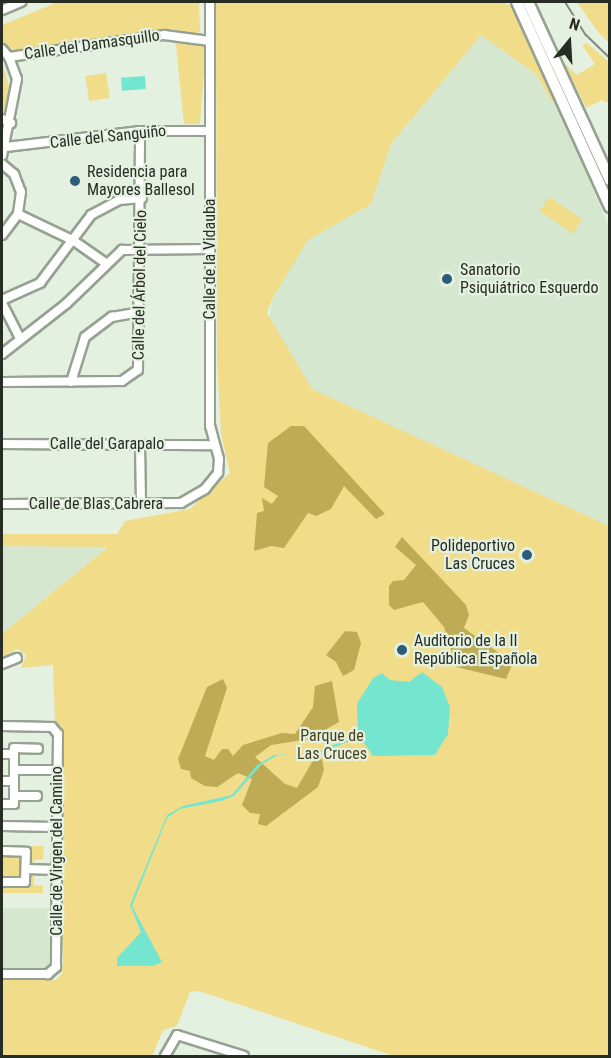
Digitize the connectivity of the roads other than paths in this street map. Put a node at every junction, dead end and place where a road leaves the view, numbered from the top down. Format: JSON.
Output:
{"nodes":[{"id":1,"x":21,"y":2,"type":"edge"},
{"id":2,"x":210,"y":2,"type":"edge"},
{"id":3,"x":517,"y":2,"type":"edge"},
{"id":4,"x":528,"y":2,"type":"edge"},
{"id":5,"x":2,"y":10,"type":"edge"},
{"id":6,"x":210,"y":41,"type":"junction"},
{"id":7,"x":2,"y":48,"type":"edge"},
{"id":8,"x":9,"y":57,"type":"junction"},
{"id":9,"x":2,"y":119,"type":"edge"},
{"id":10,"x":11,"y":123,"type":"junction"},
{"id":11,"x":140,"y":131,"type":"junction"},
{"id":12,"x":210,"y":131,"type":"junction"},
{"id":13,"x":6,"y":147,"type":"junction"},
{"id":14,"x":2,"y":156,"type":"edge"},
{"id":15,"x":2,"y":164,"type":"edge"},
{"id":16,"x":609,"y":180,"type":"edge"},
{"id":17,"x":142,"y":198,"type":"junction"},
{"id":18,"x":609,"y":207,"type":"edge"},
{"id":19,"x":18,"y":214,"type":"junction"},
{"id":20,"x":2,"y":235,"type":"edge"},
{"id":21,"x":74,"y":241,"type":"junction"},
{"id":22,"x":141,"y":248,"type":"junction"},
{"id":23,"x":210,"y":249,"type":"junction"},
{"id":24,"x":107,"y":264,"type":"junction"},
{"id":25,"x":2,"y":302,"type":"edge"},
{"id":26,"x":140,"y":312,"type":"junction"},
{"id":27,"x":20,"y":338,"type":"junction"},
{"id":28,"x":2,"y":354,"type":"edge"},
{"id":29,"x":2,"y":382,"type":"edge"},
{"id":30,"x":71,"y":382,"type":"junction"},
{"id":31,"x":2,"y":444,"type":"edge"},
{"id":32,"x":140,"y":444,"type":"junction"},
{"id":33,"x":213,"y":445,"type":"junction"},
{"id":34,"x":189,"y":501,"type":"joint"},
{"id":35,"x":2,"y":504,"type":"edge"},
{"id":36,"x":141,"y":504,"type":"junction"},
{"id":37,"x":17,"y":658,"type":"dead end"},
{"id":38,"x":2,"y":664,"type":"edge"},
{"id":39,"x":2,"y":726,"type":"edge"},
{"id":40,"x":38,"y":748,"type":"dead end"},
{"id":41,"x":2,"y":754,"type":"edge"},
{"id":42,"x":14,"y":754,"type":"junction"},
{"id":43,"x":14,"y":770,"type":"junction"},
{"id":44,"x":57,"y":770,"type":"junction"},
{"id":45,"x":2,"y":781,"type":"edge"},
{"id":46,"x":14,"y":781,"type":"junction"},
{"id":47,"x":14,"y":796,"type":"junction"},
{"id":48,"x":37,"y":796,"type":"dead end"},
{"id":49,"x":2,"y":804,"type":"edge"},
{"id":50,"x":2,"y":826,"type":"edge"},
{"id":51,"x":56,"y":827,"type":"junction"},
{"id":52,"x":2,"y":851,"type":"edge"},
{"id":53,"x":26,"y":869,"type":"junction"},
{"id":54,"x":57,"y":870,"type":"junction"},
{"id":55,"x":2,"y":882,"type":"edge"},
{"id":56,"x":2,"y":974,"type":"edge"},
{"id":57,"x":165,"y":1056,"type":"edge"},
{"id":58,"x":243,"y":1056,"type":"edge"}],
"edges":[{"from":1,"to":5,"type":"street"},
{"from":2,"to":6,"type":"street","name":"Calle de la Vidauba"},
{"from":3,"to":18,"type":"main road"},
{"from":4,"to":16,"type":"main road"},
{"from":6,"to":8,"type":"street","name":"Calle del Damasquillo"},
{"from":6,"to":12,"type":"street","name":"Calle de la Vidauba"},
{"from":7,"to":8,"type":"street"},
{"from":8,"to":10,"type":"street"},
{"from":9,"to":10,"type":"street"},
{"from":10,"to":13,"type":"street"},
{"from":11,"to":12,"type":"street","name":"Calle del Sanguiño"},
{"from":11,"to":13,"type":"street","name":"Calle del Sanguiño"},
{"from":11,"to":17,"type":"street","name":"Calle del Árbol del Cielo"},
{"from":12,"to":23,"type":"street","name":"Calle de la Vidauba"},
{"from":13,"to":14,"type":"street"},
{"from":15,"to":19,"type":"street"},
{"from":17,"to":21,"type":"street"},
{"from":17,"to":22,"type":"street","name":"Calle del Árbol del Cielo"},
{"from":19,"to":20,"type":"street"},
{"from":19,"to":21,"type":"street"},
{"from":21,"to":24,"type":"street"},
{"from":21,"to":25,"type":"street"},
{"from":22,"to":23,"type":"street"},
{"from":22,"to":24,"type":"street"},
{"from":22,"to":26,"type":"street","name":"Calle del Árbol del Cielo"},
{"from":23,"to":33,"type":"street","name":"Calle de la Vidauba"},
{"from":24,"to":27,"type":"street"},
{"from":25,"to":27,"type":"street"},
{"from":26,"to":30,"type":"street"},
{"from":26,"to":30,"type":"street","name":"Calle del Árbol del Cielo"},
{"from":27,"to":28,"type":"street"},
{"from":29,"to":30,"type":"street","name":"Calle del Árbol del Cielo"},
{"from":31,"to":32,"type":"street","name":"Calle del Garapalo"},
{"from":32,"to":33,"type":"street","name":"Calle del Garapalo"},
{"from":32,"to":36,"type":"street"},
{"from":33,"to":34,"type":"street","name":"Calle de la Vidauba"},
{"from":34,"to":36,"type":"street","name":"Calle de Blas Cabrera"},
{"from":35,"to":36,"type":"street","name":"Calle de Blas Cabrera"},
{"from":37,"to":38,"type":"street"},
{"from":39,"to":44,"type":"street","name":"Calle de Virgen del Camino"},
{"from":40,"to":42,"type":"street"},
{"from":41,"to":42,"type":"street"},
{"from":42,"to":43,"type":"street"},
{"from":43,"to":44,"type":"street"},
{"from":43,"to":46,"type":"street"},
{"from":44,"to":51,"type":"street","name":"Calle de Virgen del Camino"},
{"from":45,"to":46,"type":"street"},
{"from":46,"to":47,"type":"street"},
{"from":47,"to":48,"type":"street"},
{"from":47,"to":49,"type":"street"},
{"from":50,"to":51,"type":"street"},
{"from":51,"to":54,"type":"street","name":"Calle de Virgen del Camino"},
{"from":52,"to":53,"type":"street"},
{"from":53,"to":54,"type":"street"},
{"from":53,"to":55,"type":"street"},
{"from":54,"to":56,"type":"street","name":"Calle de Virgen del Camino"},
{"from":57,"to":58,"type":"street"}]}
